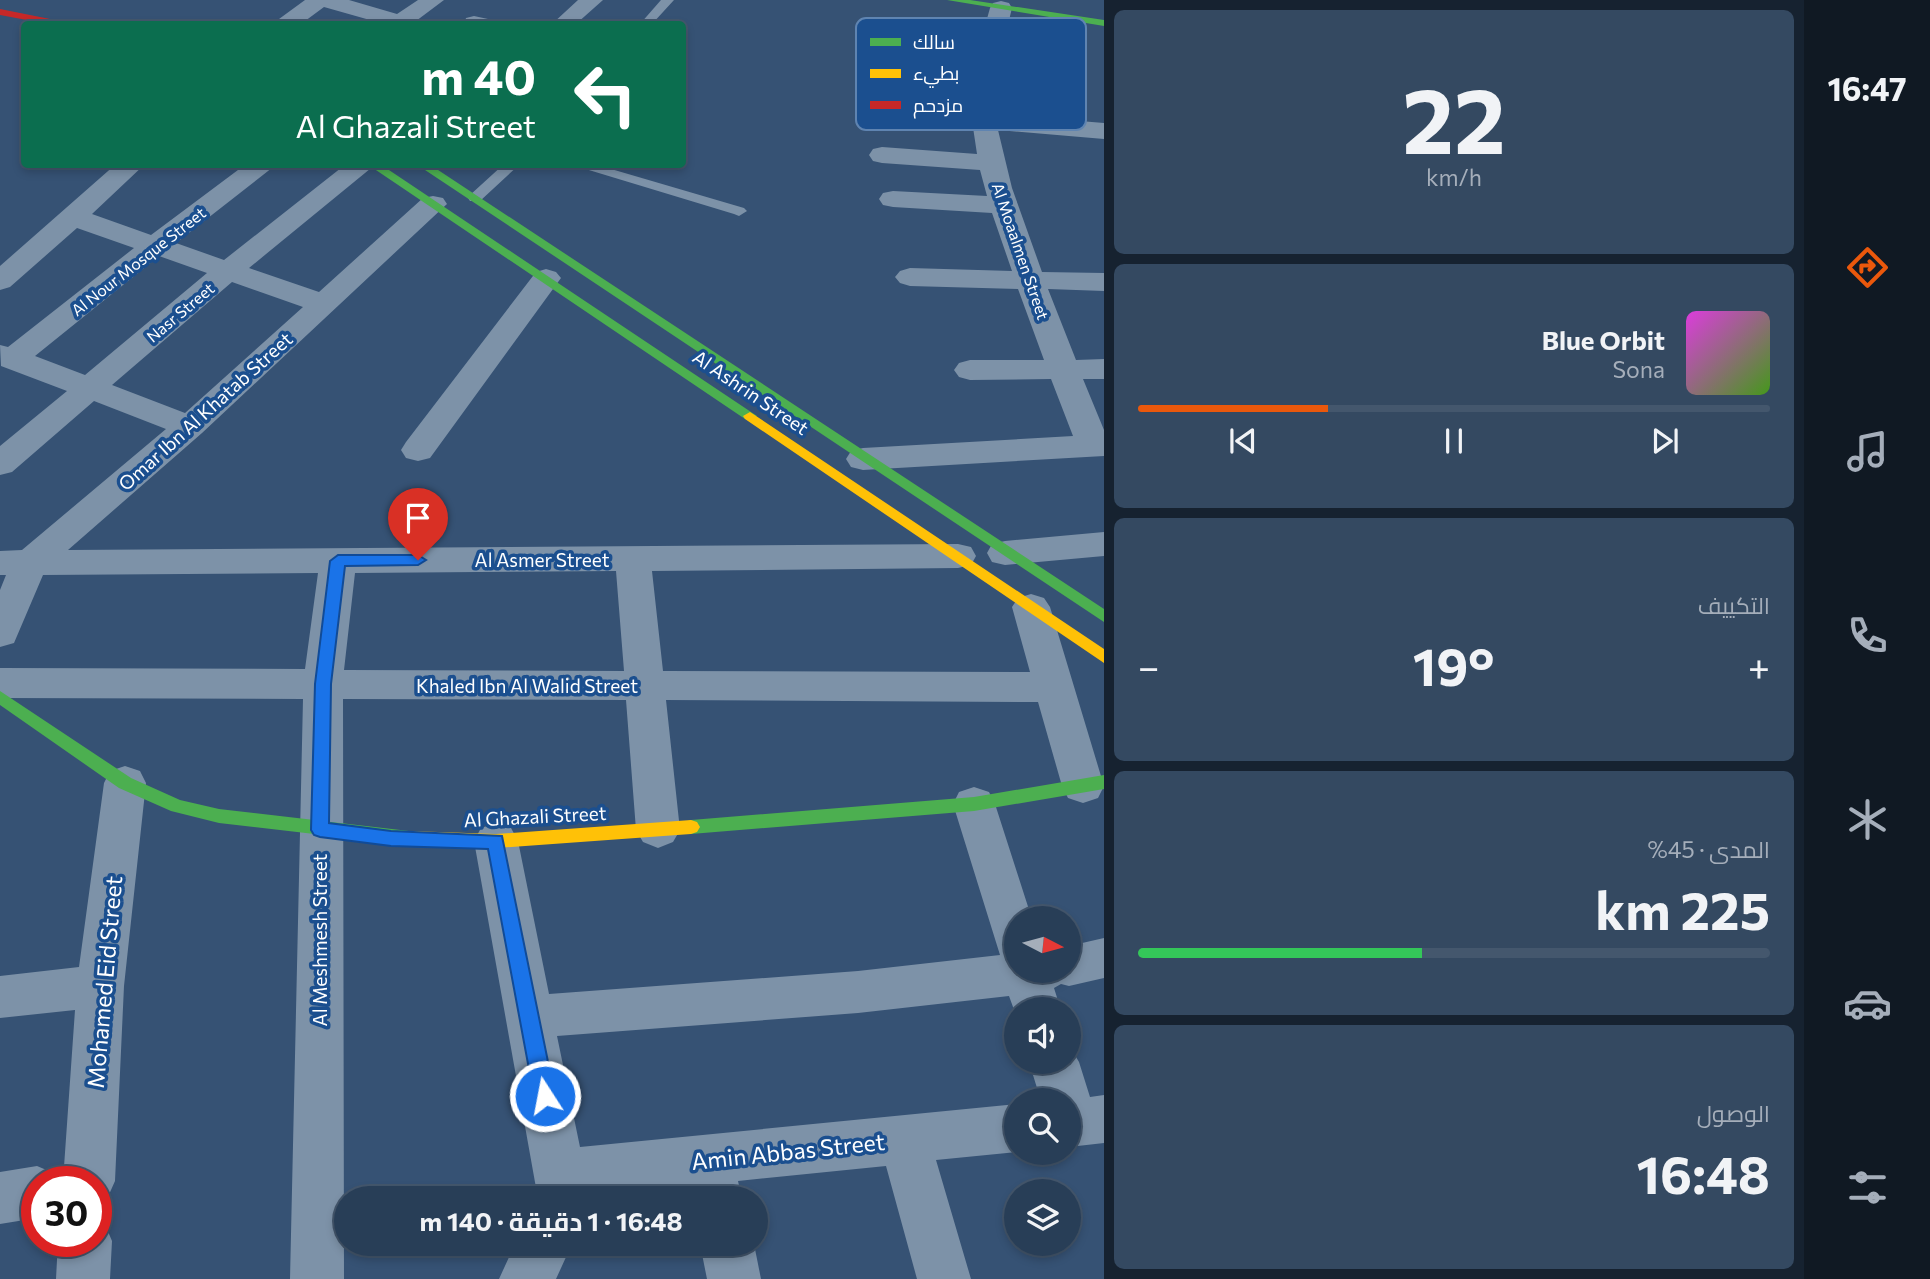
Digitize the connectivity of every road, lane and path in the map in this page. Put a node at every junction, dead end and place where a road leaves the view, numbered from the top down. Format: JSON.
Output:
{"nodes":[{"id":1,"x":319,"y":0,"type":"edge"},
{"id":2,"x":325,"y":0,"type":"edge"},
{"id":3,"x":433,"y":0,"type":"edge"},
{"id":4,"x":592,"y":0,"type":"edge"},
{"id":5,"x":668,"y":0,"type":"edge"},
{"id":6,"x":952,"y":0,"type":"edge"},
{"id":7,"x":1001,"y":8,"type":"junction"},
{"id":8,"x":0,"y":12,"type":"edge"},
{"id":9,"x":1004,"y":18,"type":"edge"},
{"id":10,"x":1070,"y":18,"type":"edge"},
{"id":11,"x":1086,"y":20,"type":"edge"},
{"id":12,"x":45,"y":21,"type":"edge"},
{"id":13,"x":291,"y":21,"type":"edge"},
{"id":14,"x":392,"y":21,"type":"edge"},
{"id":15,"x":401,"y":21,"type":"edge"},
{"id":16,"x":567,"y":21,"type":"edge"},
{"id":17,"x":649,"y":21,"type":"edge"},
{"id":18,"x":1104,"y":23,"type":"edge"},
{"id":19,"x":1086,"y":128,"type":"edge"},
{"id":20,"x":987,"y":130,"type":"edge"},
{"id":21,"x":1104,"y":131,"type":"edge"},
{"id":22,"x":882,"y":155,"type":"dead end"},
{"id":23,"x":993,"y":163,"type":"junction"},
{"id":24,"x":128,"y":168,"type":"edge"},
{"id":25,"x":259,"y":168,"type":"edge"},
{"id":26,"x":358,"y":168,"type":"edge"},
{"id":27,"x":378,"y":168,"type":"edge"},
{"id":28,"x":427,"y":168,"type":"edge"},
{"id":29,"x":509,"y":168,"type":"edge"},
{"id":30,"x":590,"y":168,"type":"edge"},
{"id":31,"x":475,"y":198,"type":"junction"},
{"id":32,"x":893,"y":199,"type":"dead end"},
{"id":33,"x":433,"y":204,"type":"junction"},
{"id":34,"x":1003,"y":205,"type":"junction"},
{"id":35,"x":739,"y":211,"type":"dead end"},
{"id":36,"x":73,"y":217,"type":"junction"},
{"id":37,"x":155,"y":246,"type":"junction"},
{"id":38,"x":228,"y":271,"type":"junction"},
{"id":39,"x":910,"y":277,"type":"dead end"},
{"id":40,"x":545,"y":278,"type":"junction"},
{"id":41,"x":1030,"y":280,"type":"junction"},
{"id":42,"x":0,"y":281,"type":"edge"},
{"id":43,"x":1104,"y":282,"type":"edge"},
{"id":44,"x":323,"y":304,"type":"junction"},
{"id":45,"x":6,"y":357,"type":"edge"},
{"id":46,"x":1063,"y":369,"type":"junction"},
{"id":47,"x":1104,"y":369,"type":"edge"},
{"id":48,"x":970,"y":370,"type":"dead end"},
{"id":49,"x":89,"y":389,"type":"junction"},
{"id":50,"x":190,"y":426,"type":"junction"},
{"id":51,"x":1099,"y":446,"type":"edge"},
{"id":52,"x":418,"y":450,"type":"dead end"},
{"id":53,"x":863,"y":459,"type":"junction"},
{"id":54,"x":0,"y":464,"type":"edge"},
{"id":55,"x":1104,"y":544,"type":"edge"},
{"id":56,"x":1005,"y":552,"type":"junction"},
{"id":57,"x":958,"y":556,"type":"junction"},
{"id":58,"x":633,"y":559,"type":"junction"},
{"id":59,"x":338,"y":561,"type":"junction"},
{"id":60,"x":15,"y":563,"type":"edge"},
{"id":61,"x":1031,"y":607,"type":"junction"},
{"id":62,"x":1104,"y":617,"type":"edge"},
{"id":63,"x":0,"y":633,"type":"edge"},
{"id":64,"x":1104,"y":657,"type":"edge"},
{"id":65,"x":0,"y":683,"type":"edge"},
{"id":66,"x":323,"y":684,"type":"junction"},
{"id":67,"x":645,"y":686,"type":"junction"},
{"id":68,"x":1054,"y":687,"type":"junction"},
{"id":69,"x":0,"y":697,"type":"edge"},
{"id":70,"x":125,"y":783,"type":"junction"},
{"id":71,"x":1094,"y":784,"type":"edge"},
{"id":72,"x":974,"y":804,"type":"junction"},
{"id":73,"x":320,"y":830,"type":"junction"},
{"id":74,"x":658,"y":830,"type":"junction"},
{"id":75,"x":496,"y":841,"type":"junction"},
{"id":76,"x":1012,"y":906,"type":"edge"},
{"id":77,"x":1104,"y":958,"type":"edge"},
{"id":78,"x":1082,"y":963,"type":"edge"},
{"id":79,"x":1004,"y":977,"type":"edge"},
{"id":80,"x":100,"y":986,"type":"junction"},
{"id":81,"x":0,"y":998,"type":"edge"},
{"id":82,"x":529,"y":1017,"type":"junction"},
{"id":83,"x":1060,"y":1074,"type":"edge"},
{"id":84,"x":1083,"y":1120,"type":"edge"},
{"id":85,"x":1004,"y":1129,"type":"edge"},
{"id":86,"x":904,"y":1139,"type":"junction"},
{"id":87,"x":90,"y":1166,"type":"edge"},
{"id":88,"x":712,"y":1179,"type":"edge"},
{"id":89,"x":562,"y":1186,"type":"edge"},
{"id":90,"x":21,"y":1195,"type":"edge"},
{"id":91,"x":0,"y":1198,"type":"edge"},
{"id":92,"x":538,"y":1256,"type":"edge"},
{"id":93,"x":729,"y":1256,"type":"edge"},
{"id":94,"x":84,"y":1257,"type":"edge"},
{"id":95,"x":83,"y":1279,"type":"edge"},
{"id":96,"x":317,"y":1279,"type":"edge"},
{"id":97,"x":526,"y":1279,"type":"edge"},
{"id":98,"x":734,"y":1279,"type":"edge"},
{"id":99,"x":944,"y":1279,"type":"edge"}],
"edges":[{"from":1,"to":13,"type":"street"},
{"from":2,"to":14,"type":"street"},
{"from":3,"to":15,"type":"street"},
{"from":4,"to":16,"type":"street"},
{"from":5,"to":17,"type":"lane"},
{"from":6,"to":7,"type":"main road"},
{"from":7,"to":9,"type":"street","name":"Al Moaalmen Street"},
{"from":7,"to":10,"type":"main road"},
{"from":8,"to":12,"type":"main road"},
{"from":11,"to":18,"type":"main road"},
{"from":19,"to":21,"type":"street"},
{"from":20,"to":23,"type":"street","name":"Al Moaalmen Street"},
{"from":22,"to":23,"type":"street"},
{"from":23,"to":34,"type":"street","name":"Al Moaalmen Street"},
{"from":24,"to":36,"type":"street"},
{"from":25,"to":37,"type":"street","name":"Al Nour Mosque Street"},
{"from":26,"to":38,"type":"street","name":"Nasr Street"},
{"from":27,"to":33,"type":"main road","name":"Al Ashrin Street"},
{"from":28,"to":31,"type":"main road","name":"Al Ashrin Street"},
{"from":29,"to":31,"type":"lane"},
{"from":30,"to":35,"type":"lane"},
{"from":31,"to":53,"type":"main road","name":"Al Ashrin Street"},
{"from":32,"to":34,"type":"street"},
{"from":33,"to":40,"type":"main road","name":"Al Ashrin Street"},
{"from":33,"to":44,"type":"street","name":"Omar Ibn Al Khatab Street"},
{"from":34,"to":41,"type":"street","name":"Al Moaalmen Street"},
{"from":36,"to":37,"type":"street"},
{"from":36,"to":42,"type":"street"},
{"from":37,"to":38,"type":"street"},
{"from":37,"to":45,"type":"street","name":"Al Nour Mosque Street"},
{"from":38,"to":44,"type":"street"},
{"from":38,"to":49,"type":"street","name":"Nasr Street"},
{"from":39,"to":41,"type":"street"},
{"from":40,"to":52,"type":"street"},
{"from":40,"to":57,"type":"main road","name":"Al Ashrin Street"},
{"from":41,"to":43,"type":"street"},
{"from":41,"to":46,"type":"street","name":"Al Moaalmen Street"},
{"from":44,"to":50,"type":"street","name":"Omar Ibn Al Khatab Street"},
{"from":45,"to":49,"type":"street"},
{"from":46,"to":47,"type":"street"},
{"from":46,"to":48,"type":"street"},
{"from":46,"to":51,"type":"street","name":"Al Moaalmen Street"},
{"from":49,"to":50,"type":"street"},
{"from":49,"to":54,"type":"street","name":"Nasr Street"},
{"from":50,"to":60,"type":"street","name":"Omar Ibn Al Khatab Street"},
{"from":51,"to":53,"type":"street"},
{"from":53,"to":56,"type":"main road","name":"Al Ashrin Street"},
{"from":55,"to":56,"type":"street"},
{"from":56,"to":62,"type":"main road","name":"Al Ashrin Street"},
{"from":57,"to":58,"type":"street","name":"Al Asmer Street"},
{"from":57,"to":61,"type":"main road","name":"Al Ashrin Street"},
{"from":58,"to":59,"type":"street","name":"Al Asmer Street"},
{"from":58,"to":67,"type":"street"},
{"from":59,"to":60,"type":"street","name":"Al Asmer Street"},
{"from":59,"to":66,"type":"street","name":"Al Meshmesh Street"},
{"from":60,"to":63,"type":"street","name":"Omar Ibn Al Khatab Street"},
{"from":61,"to":64,"type":"main road","name":"Al Ashrin Street"},
{"from":61,"to":68,"type":"street"},
{"from":65,"to":66,"type":"street","name":"Khaled Ibn Al Walid Street"},
{"from":66,"to":67,"type":"street","name":"Khaled Ibn Al Walid Street"},
{"from":66,"to":73,"type":"street","name":"Al Meshmesh Street"},
{"from":67,"to":68,"type":"street","name":"Khaled Ibn Al Walid Street"},
{"from":67,"to":74,"type":"street"},
{"from":68,"to":71,"type":"street"},
{"from":69,"to":70,"type":"main road","name":"Al Ghazali Street"},
{"from":70,"to":73,"type":"main road","name":"Al Ghazali Street"},
{"from":70,"to":80,"type":"street","name":"Mohamed Eid Street"},
{"from":71,"to":72,"type":"main road","name":"Al Ghazali Street"},
{"from":72,"to":74,"type":"main road","name":"Al Ghazali Street"},
{"from":72,"to":76,"type":"street"},
{"from":73,"to":75,"type":"main road","name":"Al Ghazali Street"},
{"from":73,"to":96,"type":"street","name":"Al Meshmesh Street"},
{"from":74,"to":75,"type":"main road","name":"Al Ghazali Street"},
{"from":75,"to":82,"type":"street"},
{"from":77,"to":78,"type":"street"},
{"from":79,"to":82,"type":"street"},
{"from":80,"to":81,"type":"street"},
{"from":80,"to":87,"type":"street","name":"Mohamed Eid Street"},
{"from":82,"to":89,"type":"street"},
{"from":83,"to":84,"type":"street"},
{"from":85,"to":86,"type":"street","name":"Amin Abbas Street"},
{"from":86,"to":88,"type":"street","name":"Amin Abbas Street"},
{"from":86,"to":99,"type":"street"},
{"from":88,"to":89,"type":"street","name":"Amin Abbas Street"},
{"from":90,"to":91,"type":"street"},
{"from":92,"to":97,"type":"street"},
{"from":93,"to":98,"type":"street"},
{"from":94,"to":95,"type":"street"}]}
